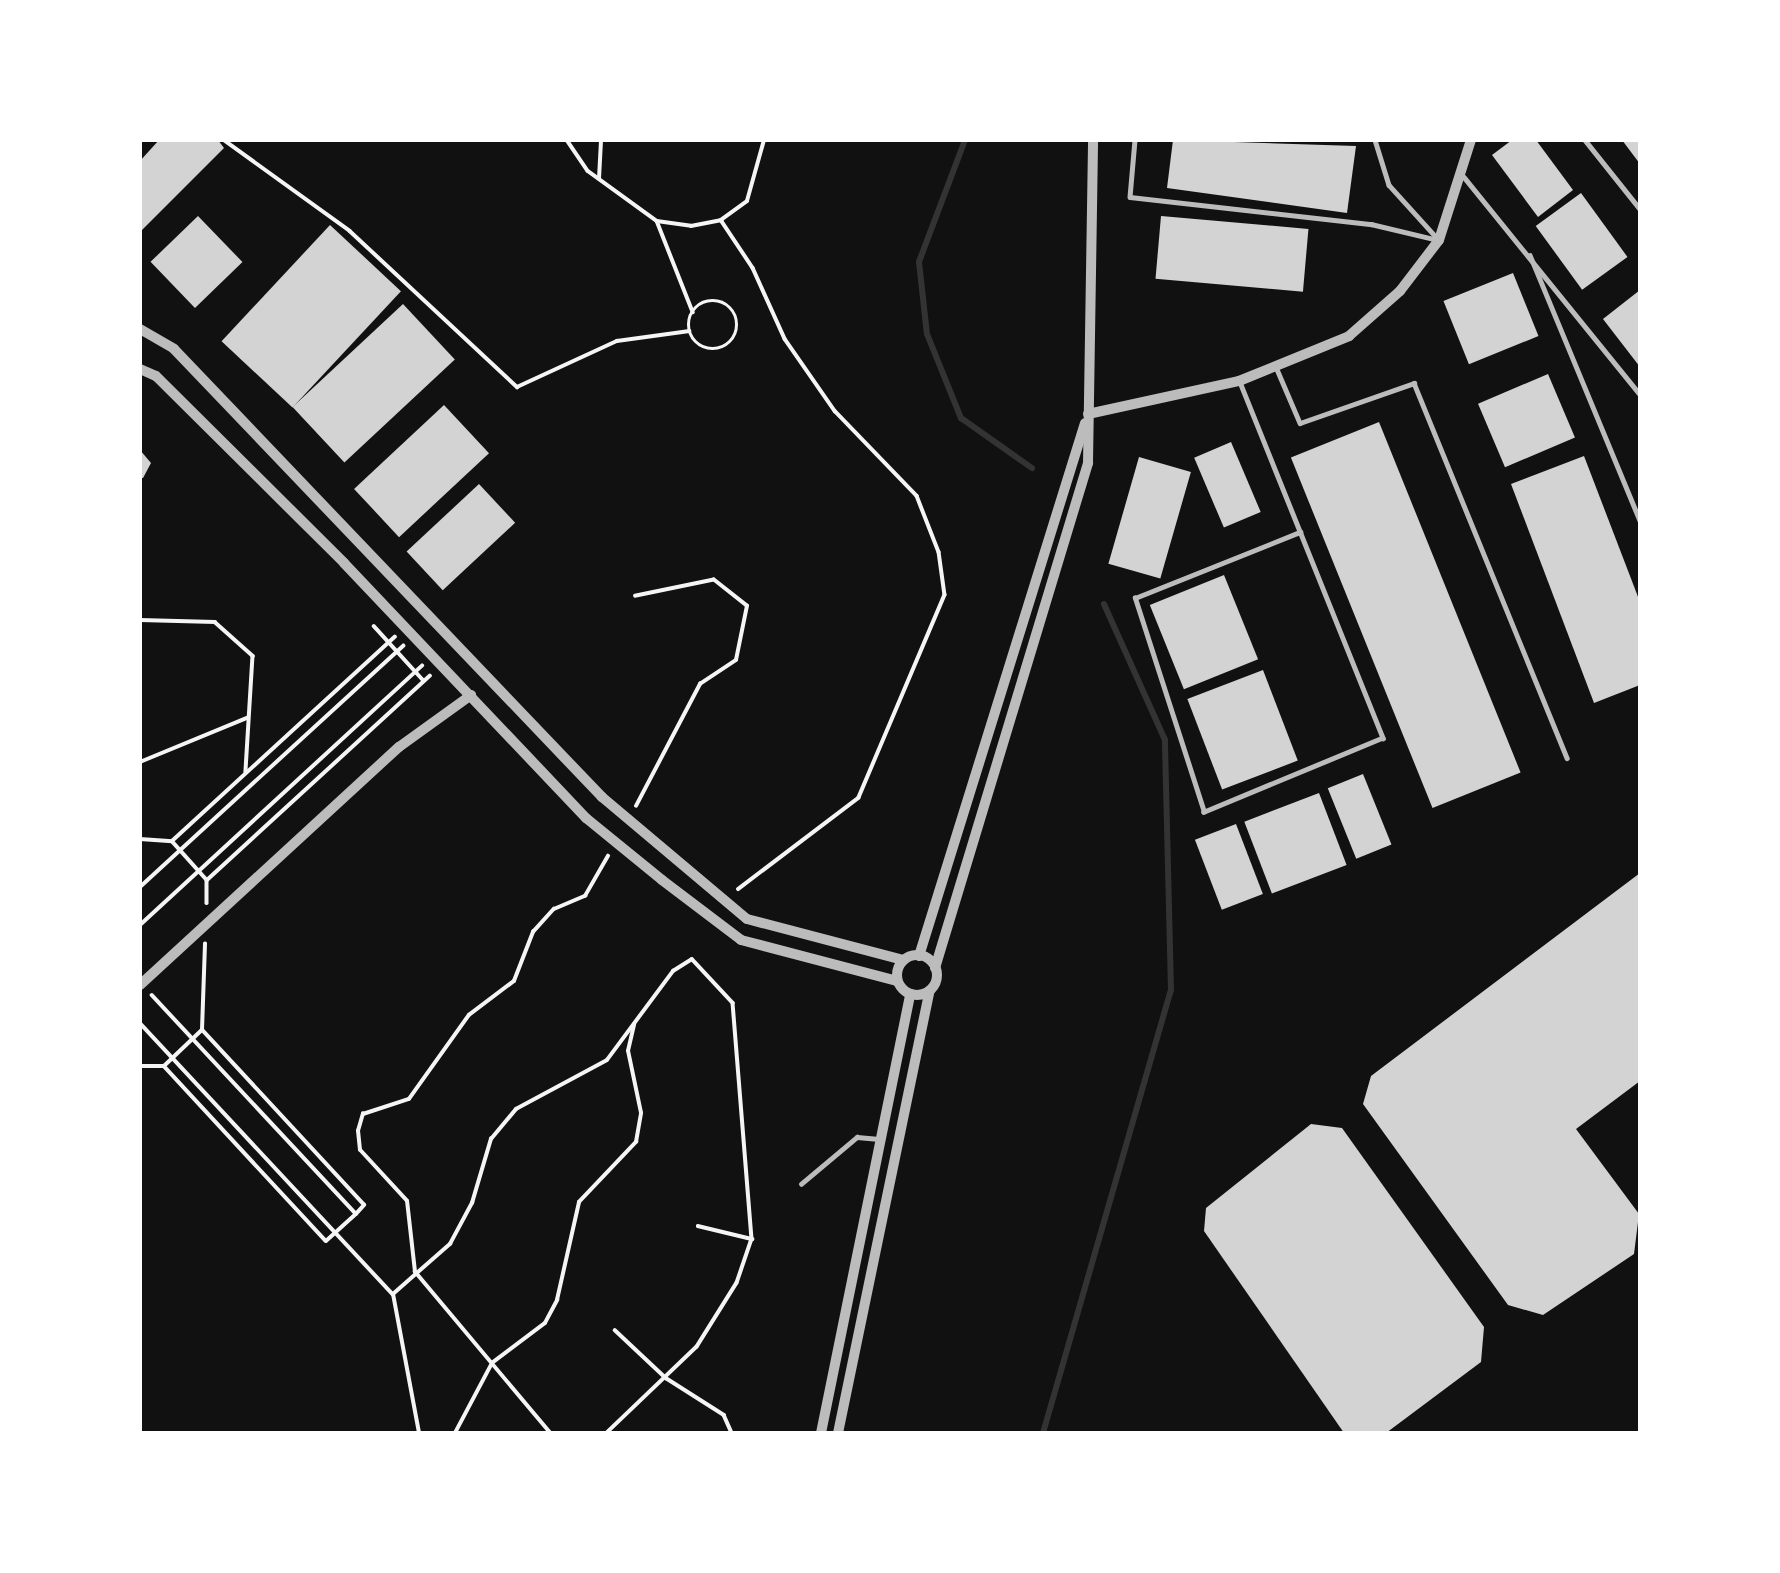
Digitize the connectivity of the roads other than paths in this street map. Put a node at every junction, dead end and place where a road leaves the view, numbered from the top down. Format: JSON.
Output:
{"nodes":[{"id":1,"x":1093,"y":140,"type":"edge"},
{"id":2,"x":1135,"y":140,"type":"edge"},
{"id":3,"x":1375,"y":140,"type":"edge"},
{"id":4,"x":1472,"y":140,"type":"edge"},
{"id":5,"x":1585,"y":140,"type":"edge"},
{"id":6,"x":1464,"y":177,"type":"junction"},
{"id":7,"x":1640,"y":209,"type":"edge"},
{"id":8,"x":1439,"y":240,"type":"junction"},
{"id":9,"x":1530,"y":256,"type":"junction"},
{"id":10,"x":140,"y":329,"type":"edge"},
{"id":11,"x":1275,"y":366,"type":"junction"},
{"id":12,"x":140,"y":369,"type":"edge"},
{"id":13,"x":1239,"y":381,"type":"junction"},
{"id":14,"x":1640,"y":394,"type":"edge"},
{"id":15,"x":1088,"y":414,"type":"junction"},
{"id":16,"x":1640,"y":520,"type":"edge"},
{"id":17,"x":1300,"y":532,"type":"junction"},
{"id":18,"x":471,"y":695,"type":"junction"},
{"id":19,"x":1567,"y":758,"type":"dead end"},
{"id":20,"x":919,"y":956,"type":"junction"},
{"id":21,"x":903,"y":960,"type":"junction"},
{"id":22,"x":935,"y":968,"type":"junction"},
{"id":23,"x":897,"y":981,"type":"junction"},
{"id":24,"x":145,"y":989,"type":"edge"},
{"id":25,"x":930,"y":990,"type":"junction"},
{"id":26,"x":910,"y":994,"type":"junction"},
{"id":27,"x":883,"y":1140,"type":"junction"},
{"id":28,"x":801,"y":1184,"type":"dead end"},
{"id":29,"x":821,"y":1433,"type":"edge"},
{"id":30,"x":838,"y":1433,"type":"edge"}],
"edges":[{"from":1,"to":15,"type":"street"},
{"from":2,"to":8,"type":"lane"},
{"from":3,"to":8,"type":"lane"},
{"from":4,"to":6,"type":"street"},
{"from":5,"to":7,"type":"lane"},
{"from":6,"to":8,"type":"street"},
{"from":6,"to":9,"type":"lane"},
{"from":8,"to":11,"type":"street"},
{"from":9,"to":14,"type":"lane"},
{"from":9,"to":16,"type":"lane"},
{"from":10,"to":21,"type":"street"},
{"from":11,"to":13,"type":"street"},
{"from":11,"to":19,"type":"lane"},
{"from":12,"to":18,"type":"street"},
{"from":13,"to":15,"type":"street"},
{"from":13,"to":17,"type":"lane"},
{"from":15,"to":20,"type":"street"},
{"from":15,"to":22,"type":"street"},
{"from":17,"to":17,"type":"lane"},
{"from":18,"to":23,"type":"street"},
{"from":18,"to":24,"type":"street"},
{"from":20,"to":21,"type":"street"},
{"from":20,"to":22,"type":"street"},
{"from":21,"to":23,"type":"street"},
{"from":22,"to":25,"type":"street"},
{"from":23,"to":26,"type":"street"},
{"from":25,"to":26,"type":"street"},
{"from":25,"to":30,"type":"street"},
{"from":26,"to":27,"type":"street"},
{"from":27,"to":28,"type":"lane"},
{"from":27,"to":29,"type":"street"}]}
